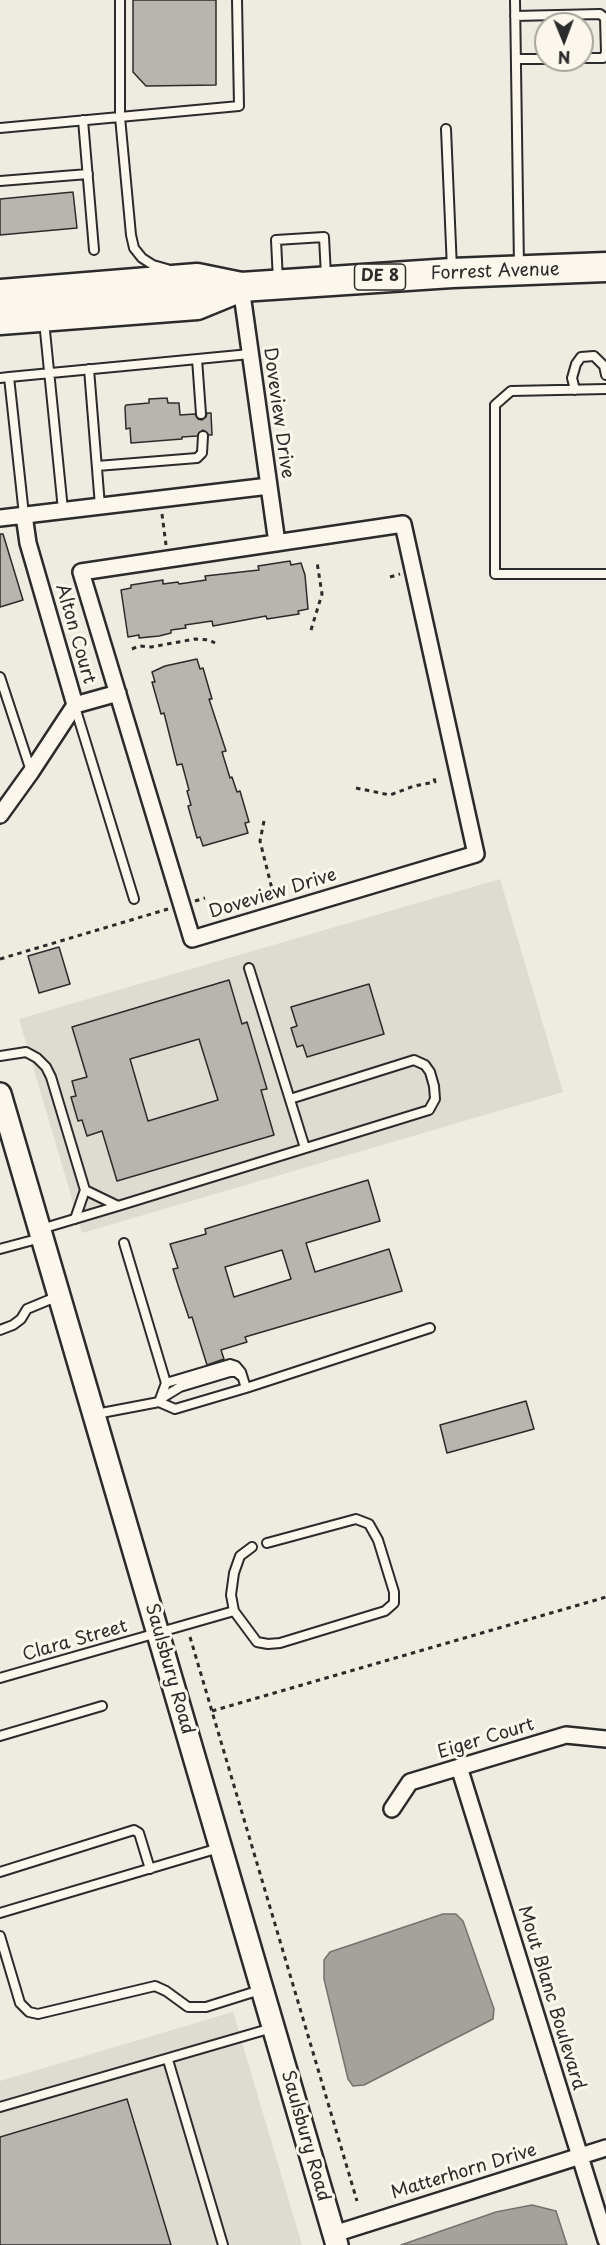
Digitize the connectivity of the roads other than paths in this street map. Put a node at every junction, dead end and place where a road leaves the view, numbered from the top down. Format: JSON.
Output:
{"nodes":[{"id":1,"x":120,"y":0,"type":"edge"},
{"id":2,"x":237,"y":0,"type":"edge"},
{"id":3,"x":515,"y":0,"type":"edge"},
{"id":4,"x":594,"y":14,"type":"edge"},
{"id":5,"x":515,"y":16,"type":"junction"},
{"id":6,"x":534,"y":16,"type":"edge"},
{"id":7,"x":594,"y":58,"type":"edge"},
{"id":8,"x":516,"y":59,"type":"junction"},
{"id":9,"x":534,"y":59,"type":"edge"},
{"id":10,"x":120,"y":117,"type":"junction"},
{"id":11,"x":83,"y":120,"type":"junction"},
{"id":12,"x":0,"y":128,"type":"edge"},
{"id":13,"x":446,"y":129,"type":"dead end"},
{"id":14,"x":88,"y":174,"type":"junction"},
{"id":15,"x":0,"y":182,"type":"edge"},
{"id":16,"x":94,"y":250,"type":"dead end"},
{"id":17,"x":606,"y":267,"type":"edge"},
{"id":18,"x":519,"y":270,"type":"junction"},
{"id":19,"x":452,"y":273,"type":"junction"},
{"id":20,"x":197,"y":278,"type":"junction"},
{"id":21,"x":327,"y":281,"type":"junction"},
{"id":22,"x":278,"y":284,"type":"junction"},
{"id":23,"x":241,"y":287,"type":"junction"},
{"id":24,"x":0,"y":294,"type":"edge"},
{"id":25,"x":44,"y":316,"type":"junction"},
{"id":26,"x":0,"y":320,"type":"edge"},
{"id":27,"x":250,"y":354,"type":"junction"},
{"id":28,"x":197,"y":359,"type":"junction"},
{"id":29,"x":89,"y":369,"type":"junction"},
{"id":30,"x":49,"y":373,"type":"junction"},
{"id":31,"x":606,"y":375,"type":"edge"},
{"id":32,"x":4,"y":377,"type":"edge"},
{"id":33,"x":606,"y":389,"type":"edge"},
{"id":34,"x":575,"y":390,"type":"junction"},
{"id":35,"x":201,"y":414,"type":"dead end"},
{"id":36,"x":203,"y":436,"type":"dead end"},
{"id":37,"x":97,"y":466,"type":"junction"},
{"id":38,"x":269,"y":486,"type":"junction"},
{"id":39,"x":100,"y":506,"type":"junction"},
{"id":40,"x":63,"y":510,"type":"junction"},
{"id":41,"x":24,"y":515,"type":"junction"},
{"id":42,"x":0,"y":518,"type":"edge"},
{"id":43,"x":277,"y":543,"type":"junction"},
{"id":44,"x":606,"y":574,"type":"edge"},
{"id":45,"x":0,"y":677,"type":"edge"},
{"id":46,"x":118,"y":693,"type":"junction"},
{"id":47,"x":75,"y":705,"type":"junction"},
{"id":48,"x":32,"y":772,"type":"junction"},
{"id":49,"x":0,"y":815,"type":"edge"},
{"id":50,"x":134,"y":899,"type":"dead end"},
{"id":51,"x":249,"y":968,"type":"dead end"},
{"id":52,"x":0,"y":1056,"type":"edge"},
{"id":53,"x":0,"y":1094,"type":"edge"},
{"id":54,"x":290,"y":1099,"type":"junction"},
{"id":55,"x":305,"y":1148,"type":"junction"},
{"id":56,"x":85,"y":1190,"type":"junction"},
{"id":57,"x":118,"y":1206,"type":"junction"},
{"id":58,"x":75,"y":1219,"type":"junction"},
{"id":59,"x":41,"y":1233,"type":"junction"},
{"id":60,"x":124,"y":1243,"type":"dead end"},
{"id":61,"x":0,"y":1249,"type":"edge"},
{"id":62,"x":59,"y":1296,"type":"junction"},
{"id":63,"x":430,"y":1328,"type":"dead end"},
{"id":64,"x":0,"y":1330,"type":"edge"},
{"id":65,"x":166,"y":1383,"type":"junction"},
{"id":66,"x":245,"y":1384,"type":"junction"},
{"id":67,"x":160,"y":1400,"type":"junction"},
{"id":68,"x":94,"y":1415,"type":"junction"},
{"id":69,"x":267,"y":1543,"type":"dead end"},
{"id":70,"x":252,"y":1546,"type":"dead end"},
{"id":71,"x":234,"y":1611,"type":"junction"},
{"id":72,"x":158,"y":1633,"type":"junction"},
{"id":73,"x":0,"y":1678,"type":"edge"},
{"id":74,"x":102,"y":1706,"type":"dead end"},
{"id":75,"x":0,"y":1736,"type":"edge"},
{"id":76,"x":606,"y":1739,"type":"edge"},
{"id":77,"x":459,"y":1767,"type":"junction"},
{"id":78,"x":392,"y":1809,"type":"dead end"},
{"id":79,"x":220,"y":1847,"type":"junction"},
{"id":80,"x":150,"y":1869,"type":"junction"},
{"id":81,"x":0,"y":1872,"type":"edge"},
{"id":82,"x":0,"y":1913,"type":"edge"},
{"id":83,"x":0,"y":1936,"type":"edge"},
{"id":84,"x":262,"y":1989,"type":"junction"},
{"id":85,"x":273,"y":2027,"type":"junction"},
{"id":86,"x":168,"y":2060,"type":"junction"},
{"id":87,"x":0,"y":2107,"type":"edge"},
{"id":88,"x":606,"y":2148,"type":"edge"},
{"id":89,"x":580,"y":2157,"type":"junction"},
{"id":90,"x":335,"y":2239,"type":"edge"},
{"id":91,"x":606,"y":2240,"type":"edge"},
{"id":92,"x":223,"y":2245,"type":"edge"}],
"edges":[{"from":1,"to":10,"type":"lane"},
{"from":2,"to":10,"type":"lane"},
{"from":3,"to":5,"type":"lane"},
{"from":4,"to":7,"type":"lane"},
{"from":5,"to":6,"type":"lane"},
{"from":5,"to":8,"type":"lane"},
{"from":8,"to":9,"type":"lane"},
{"from":8,"to":18,"type":"lane"},
{"from":10,"to":11,"type":"lane"},
{"from":10,"to":20,"type":"lane"},
{"from":11,"to":12,"type":"lane"},
{"from":11,"to":14,"type":"lane"},
{"from":13,"to":19,"type":"lane"},
{"from":14,"to":15,"type":"lane"},
{"from":14,"to":16,"type":"lane"},
{"from":17,"to":18,"type":"highway","name":"Forrest Avenue","number":"DE 8"},
{"from":18,"to":19,"type":"highway","name":"Forrest Avenue","number":"DE 8"},
{"from":19,"to":21,"type":"highway","name":"Forrest Avenue","number":"DE 8"},
{"from":20,"to":23,"type":"highway","name":"Forrest Avenue","number":"DE 8"},
{"from":20,"to":24,"type":"highway","name":"Forrest Avenue","number":"DE 8"},
{"from":21,"to":22,"type":"highway","name":"Forrest Avenue","number":"DE 8"},
{"from":21,"to":22,"type":"lane"},
{"from":22,"to":23,"type":"highway","name":"Forrest Avenue","number":"DE 8"},
{"from":23,"to":25,"type":"highway","name":"Forrest Avenue","number":"DE 8"},
{"from":23,"to":27,"type":"street","name":"Doveview Drive"},
{"from":25,"to":26,"type":"highway","name":"Forrest Avenue","number":"DE 8"},
{"from":25,"to":30,"type":"lane"},
{"from":27,"to":28,"type":"lane"},
{"from":27,"to":38,"type":"street","name":"Doveview Drive"},
{"from":28,"to":29,"type":"lane"},
{"from":28,"to":35,"type":"lane"},
{"from":29,"to":30,"type":"lane"},
{"from":29,"to":37,"type":"lane"},
{"from":30,"to":32,"type":"lane"},
{"from":30,"to":40,"type":"lane"},
{"from":31,"to":34,"type":"lane"},
{"from":32,"to":41,"type":"lane"},
{"from":33,"to":34,"type":"lane"},
{"from":34,"to":44,"type":"lane"},
{"from":36,"to":37,"type":"lane"},
{"from":37,"to":39,"type":"lane"},
{"from":38,"to":39,"type":"street"},
{"from":38,"to":43,"type":"street","name":"Doveview Drive"},
{"from":39,"to":40,"type":"street"},
{"from":40,"to":41,"type":"street"},
{"from":41,"to":42,"type":"street"},
{"from":41,"to":47,"type":"street","name":"Alton Court"},
{"from":43,"to":46,"type":"street","name":"Doveview Drive"},
{"from":43,"to":46,"type":"street","name":"Doveview Drive"},
{"from":45,"to":48,"type":"lane"},
{"from":46,"to":47,"type":"street"},
{"from":47,"to":48,"type":"street","name":"Alton Court"},
{"from":47,"to":50,"type":"lane"},
{"from":48,"to":49,"type":"street","name":"Alton Court"},
{"from":51,"to":54,"type":"lane"},
{"from":52,"to":56,"type":"lane"},
{"from":53,"to":59,"type":"main road","name":"Saulsbury Road"},
{"from":54,"to":55,"type":"lane"},
{"from":54,"to":55,"type":"lane"},
{"from":55,"to":57,"type":"lane"},
{"from":56,"to":57,"type":"lane"},
{"from":56,"to":58,"type":"lane"},
{"from":57,"to":58,"type":"lane"},
{"from":58,"to":59,"type":"lane"},
{"from":59,"to":61,"type":"lane"},
{"from":59,"to":62,"type":"main road","name":"Saulsbury Road"},
{"from":60,"to":65,"type":"lane"},
{"from":62,"to":64,"type":"lane"},
{"from":62,"to":68,"type":"main road","name":"Saulsbury Road"},
{"from":63,"to":66,"type":"lane"},
{"from":65,"to":66,"type":"lane"},
{"from":65,"to":67,"type":"lane"},
{"from":66,"to":67,"type":"lane"},
{"from":66,"to":67,"type":"lane"},
{"from":67,"to":68,"type":"lane"},
{"from":68,"to":72,"type":"main road","name":"Saulsbury Road"},
{"from":69,"to":71,"type":"lane"},
{"from":70,"to":71,"type":"lane"},
{"from":71,"to":72,"type":"lane","name":"Clara Street"},
{"from":72,"to":73,"type":"lane","name":"Clara Street"},
{"from":72,"to":79,"type":"main road","name":"Saulsbury Road"},
{"from":74,"to":75,"type":"lane"},
{"from":76,"to":77,"type":"street","name":"Eiger Court"},
{"from":77,"to":78,"type":"street","name":"Eiger Court"},
{"from":77,"to":89,"type":"street","name":"Mout Blanc Boulevard"},
{"from":79,"to":80,"type":"lane"},
{"from":79,"to":84,"type":"main road","name":"Saulsbury Road"},
{"from":80,"to":81,"type":"lane"},
{"from":80,"to":82,"type":"lane"},
{"from":83,"to":84,"type":"lane"},
{"from":84,"to":85,"type":"main road","name":"Saulsbury Road"},
{"from":85,"to":86,"type":"lane"},
{"from":85,"to":90,"type":"main road","name":"Saulsbury Road"},
{"from":86,"to":87,"type":"lane"},
{"from":86,"to":92,"type":"lane"},
{"from":88,"to":89,"type":"street","name":"Matterhorn Drive"},
{"from":89,"to":90,"type":"street","name":"Matterhorn Drive"},
{"from":89,"to":91,"type":"street","name":"Mout Blanc Boulevard"}]}
